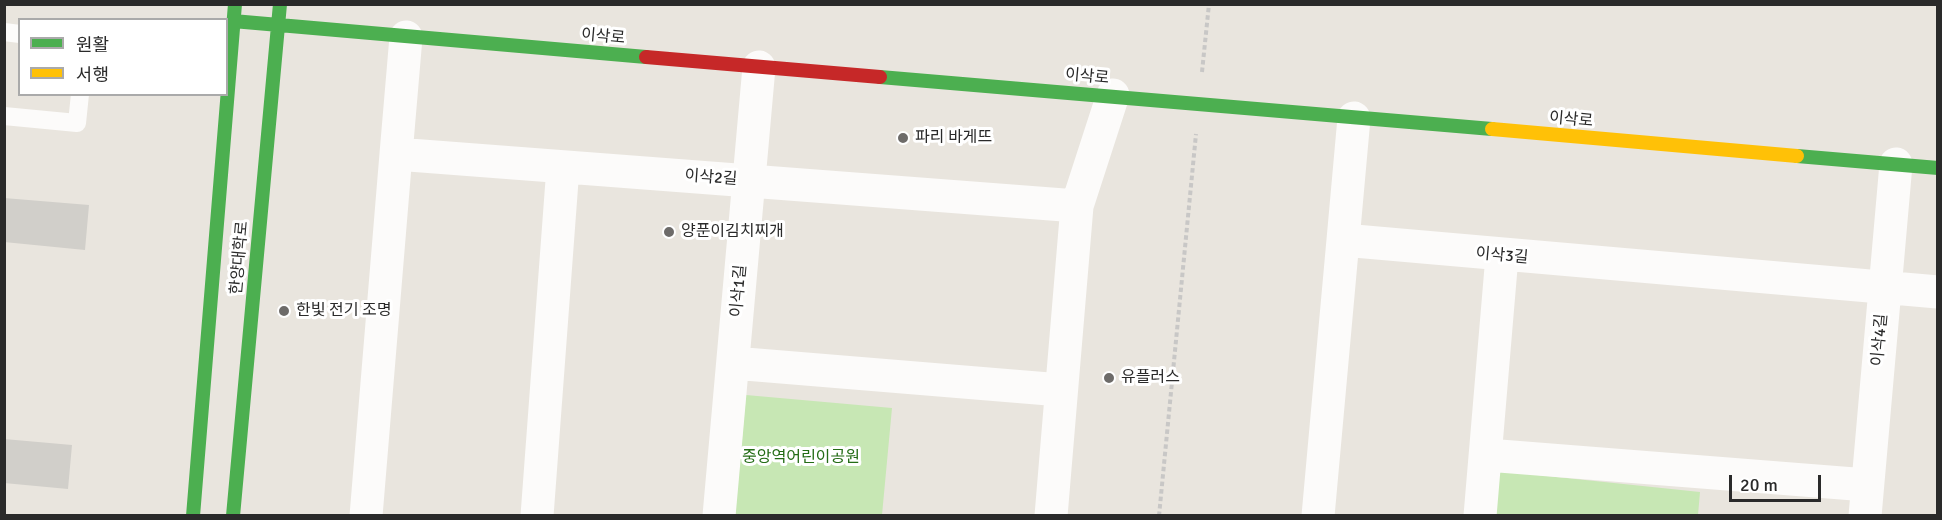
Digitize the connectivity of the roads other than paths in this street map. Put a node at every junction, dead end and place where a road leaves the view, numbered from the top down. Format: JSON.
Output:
{"nodes":[{"id":1,"x":235,"y":4,"type":"edge"},
{"id":2,"x":280,"y":4,"type":"edge"},
{"id":3,"x":233,"y":21,"type":"junction"},
{"id":4,"x":279,"y":26,"type":"junction"},
{"id":5,"x":406,"y":37,"type":"junction"},
{"id":6,"x":759,"y":67,"type":"junction"},
{"id":7,"x":228,"y":83,"type":"edge"},
{"id":8,"x":1113,"y":95,"type":"junction"},
{"id":9,"x":80,"y":96,"type":"edge"},
{"id":10,"x":227,"y":96,"type":"edge"},
{"id":11,"x":4,"y":116,"type":"edge"},
{"id":12,"x":1354,"y":118,"type":"junction"},
{"id":13,"x":396,"y":154,"type":"junction"},
{"id":14,"x":1896,"y":164,"type":"junction"},
{"id":15,"x":563,"y":167,"type":"junction"},
{"id":16,"x":1938,"y":168,"type":"edge"},
{"id":17,"x":749,"y":181,"type":"junction"},
{"id":18,"x":1077,"y":206,"type":"junction"},
{"id":19,"x":1343,"y":240,"type":"junction"},
{"id":20,"x":1502,"y":256,"type":"junction"},
{"id":21,"x":1885,"y":288,"type":"junction"},
{"id":22,"x":1938,"y":292,"type":"edge"},
{"id":23,"x":733,"y":363,"type":"junction"},
{"id":24,"x":1062,"y":390,"type":"junction"},
{"id":25,"x":1487,"y":455,"type":"junction"},
{"id":26,"x":1866,"y":500,"type":"edge"},
{"id":27,"x":193,"y":516,"type":"edge"},
{"id":28,"x":232,"y":516,"type":"edge"},
{"id":29,"x":366,"y":516,"type":"edge"},
{"id":30,"x":537,"y":516,"type":"edge"},
{"id":31,"x":719,"y":516,"type":"edge"},
{"id":32,"x":1051,"y":516,"type":"edge"},
{"id":33,"x":1318,"y":516,"type":"edge"},
{"id":34,"x":1480,"y":516,"type":"edge"}],
"edges":[{"from":1,"to":3,"type":"street","name":"한양대학로"},
{"from":2,"to":4,"type":"street","name":"한양대학로"},
{"from":3,"to":4,"type":"street","name":"이삭로"},
{"from":3,"to":7,"type":"street","name":"한양대학로"},
{"from":4,"to":5,"type":"street","name":"이삭로"},
{"from":4,"to":28,"type":"street","name":"한양대학로"},
{"from":5,"to":6,"type":"street","name":"이삭로"},
{"from":5,"to":13,"type":"street"},
{"from":6,"to":8,"type":"street","name":"이삭로"},
{"from":6,"to":17,"type":"street","name":"이삭1길"},
{"from":8,"to":12,"type":"street","name":"이삭로"},
{"from":8,"to":18,"type":"street"},
{"from":9,"to":11,"type":"lane"},
{"from":10,"to":27,"type":"street","name":"한양대학로"},
{"from":12,"to":14,"type":"street","name":"이삭로"},
{"from":12,"to":19,"type":"street"},
{"from":13,"to":15,"type":"street","name":"이삭2길"},
{"from":13,"to":29,"type":"street"},
{"from":14,"to":16,"type":"street","name":"이삭로"},
{"from":14,"to":21,"type":"street","name":"이삭4길"},
{"from":15,"to":17,"type":"street","name":"이삭2길"},
{"from":15,"to":30,"type":"street"},
{"from":17,"to":18,"type":"street","name":"이삭2길"},
{"from":17,"to":23,"type":"street","name":"이삭1길"},
{"from":18,"to":24,"type":"street"},
{"from":19,"to":20,"type":"street","name":"이삭3길"},
{"from":19,"to":33,"type":"street"},
{"from":20,"to":21,"type":"street","name":"이삭3길"},
{"from":20,"to":25,"type":"street"},
{"from":21,"to":22,"type":"street","name":"이삭3길"},
{"from":21,"to":26,"type":"street","name":"이삭4길"},
{"from":23,"to":24,"type":"street"},
{"from":23,"to":31,"type":"street","name":"이삭1길"},
{"from":24,"to":32,"type":"street"},
{"from":25,"to":26,"type":"street"},
{"from":25,"to":34,"type":"street"}]}
